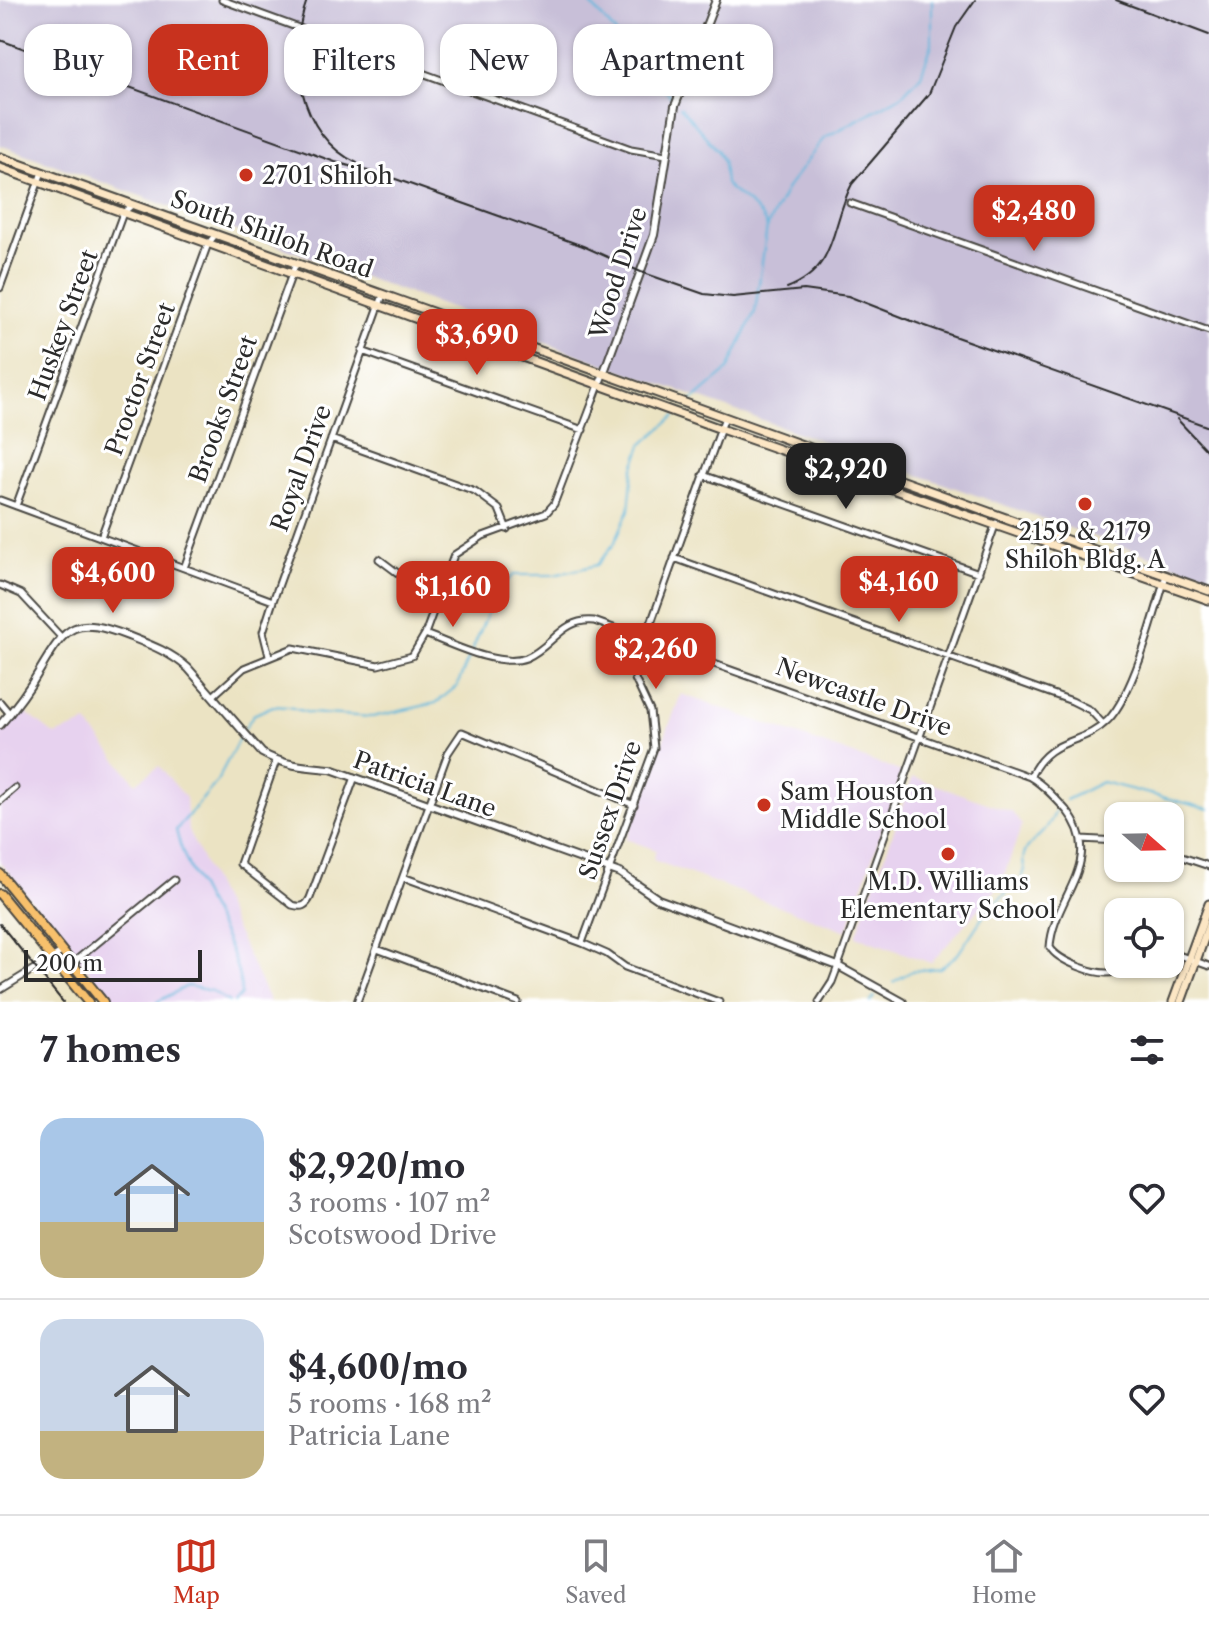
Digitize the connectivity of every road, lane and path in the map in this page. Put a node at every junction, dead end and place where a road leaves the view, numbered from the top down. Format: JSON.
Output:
{"nodes":[{"id":1,"x":222,"y":0,"type":"edge"},
{"id":2,"x":716,"y":0,"type":"edge"},
{"id":3,"x":666,"y":155,"type":"junction"},
{"id":4,"x":0,"y":157,"type":"edge"},
{"id":5,"x":0,"y":168,"type":"edge"},
{"id":6,"x":42,"y":172,"type":"junction"},
{"id":7,"x":39,"y":182,"type":"junction"},
{"id":8,"x":850,"y":203,"type":"dead end"},
{"id":9,"x":132,"y":205,"type":"junction"},
{"id":10,"x":123,"y":213,"type":"junction"},
{"id":11,"x":216,"y":234,"type":"junction"},
{"id":12,"x":208,"y":244,"type":"junction"},
{"id":13,"x":296,"y":263,"type":"junction"},
{"id":14,"x":293,"y":274,"type":"junction"},
{"id":15,"x":0,"y":288,"type":"edge"},
{"id":16,"x":383,"y":295,"type":"junction"},
{"id":17,"x":379,"y":306,"type":"junction"},
{"id":18,"x":1209,"y":331,"type":"edge"},
{"id":19,"x":362,"y":351,"type":"junction"},
{"id":20,"x":604,"y":372,"type":"junction"},
{"id":21,"x":599,"y":386,"type":"junction"},
{"id":22,"x":725,"y":417,"type":"junction"},
{"id":23,"x":721,"y":429,"type":"junction"},
{"id":24,"x":583,"y":430,"type":"junction"},
{"id":25,"x":331,"y":439,"type":"junction"},
{"id":26,"x":703,"y":475,"type":"junction"},
{"id":27,"x":0,"y":500,"type":"edge"},
{"id":28,"x":16,"y":506,"type":"junction"},
{"id":29,"x":999,"y":514,"type":"junction"},
{"id":30,"x":995,"y":525,"type":"junction"},
{"id":31,"x":507,"y":529,"type":"junction"},
{"id":32,"x":101,"y":537,"type":"junction"},
{"id":33,"x":674,"y":558,"type":"junction"},
{"id":34,"x":379,"y":559,"type":"dead end"},
{"id":35,"x":184,"y":568,"type":"junction"},
{"id":36,"x":979,"y":573,"type":"junction"},
{"id":37,"x":1166,"y":575,"type":"junction"},
{"id":38,"x":1163,"y":584,"type":"junction"},
{"id":39,"x":0,"y":585,"type":"edge"},
{"id":40,"x":1209,"y":591,"type":"edge"},
{"id":41,"x":440,"y":593,"type":"junction"},
{"id":42,"x":1209,"y":600,"type":"edge"},
{"id":43,"x":273,"y":601,"type":"junction"},
{"id":44,"x":425,"y":634,"type":"junction"},
{"id":45,"x":61,"y":637,"type":"junction"},
{"id":46,"x":646,"y":638,"type":"junction"},
{"id":47,"x":269,"y":656,"type":"junction"},
{"id":48,"x":949,"y":657,"type":"junction"},
{"id":49,"x":213,"y":696,"type":"junction"},
{"id":50,"x":0,"y":702,"type":"edge"},
{"id":51,"x":10,"y":714,"type":"junction"},
{"id":52,"x":1103,"y":724,"type":"junction"},
{"id":53,"x":0,"y":725,"type":"edge"},
{"id":54,"x":921,"y":736,"type":"junction"},
{"id":55,"x":276,"y":761,"type":"junction"},
{"id":56,"x":355,"y":777,"type":"junction"},
{"id":57,"x":1030,"y":777,"type":"junction"},
{"id":58,"x":15,"y":788,"type":"dead end"},
{"id":59,"x":0,"y":801,"type":"edge"},
{"id":60,"x":429,"y":804,"type":"junction"},
{"id":61,"x":634,"y":805,"type":"junction"},
{"id":62,"x":1081,"y":839,"type":"junction"},
{"id":63,"x":1104,"y":840,"type":"edge"},
{"id":64,"x":1184,"y":858,"type":"edge"},
{"id":65,"x":1209,"y":866,"type":"edge"},
{"id":66,"x":610,"y":869,"type":"junction"},
{"id":67,"x":0,"y":874,"type":"edge"},
{"id":68,"x":403,"y":877,"type":"junction"},
{"id":69,"x":174,"y":880,"type":"dead end"},
{"id":70,"x":0,"y":894,"type":"edge"},
{"id":71,"x":1209,"y":904,"type":"edge"},
{"id":72,"x":1209,"y":925,"type":"edge"},
{"id":73,"x":582,"y":943,"type":"junction"},
{"id":74,"x":377,"y":949,"type":"junction"},
{"id":75,"x":63,"y":951,"type":"junction"},
{"id":76,"x":1184,"y":957,"type":"edge"},
{"id":77,"x":52,"y":958,"type":"junction"},
{"id":78,"x":1192,"y":960,"type":"junction"},
{"id":79,"x":72,"y":963,"type":"junction"},
{"id":80,"x":838,"y":966,"type":"junction"},
{"id":81,"x":1209,"y":966,"type":"edge"},
{"id":82,"x":62,"y":971,"type":"junction"},
{"id":83,"x":1104,"y":972,"type":"edge"},
{"id":84,"x":0,"y":990,"type":"edge"},
{"id":85,"x":898,"y":1001,"type":"edge"},
{"id":86,"x":88,"y":1002,"type":"edge"},
{"id":87,"x":103,"y":1002,"type":"edge"},
{"id":88,"x":357,"y":1002,"type":"edge"},
{"id":89,"x":518,"y":1002,"type":"edge"},
{"id":90,"x":719,"y":1002,"type":"edge"},
{"id":91,"x":819,"y":1002,"type":"edge"},
{"id":92,"x":1173,"y":1002,"type":"edge"},
{"id":93,"x":1181,"y":1002,"type":"edge"}],
"edges":[{"from":1,"to":3,"type":"street"},
{"from":2,"to":3,"type":"street","name":"Wood Drive"},
{"from":3,"to":20,"type":"street","name":"Wood Drive"},
{"from":4,"to":6,"type":"main road","name":"South Shiloh Road"},
{"from":5,"to":7,"type":"main road","name":"South Shiloh Road"},
{"from":6,"to":7,"type":"street"},
{"from":6,"to":9,"type":"main road","name":"South Shiloh Road"},
{"from":7,"to":10,"type":"main road","name":"South Shiloh Road"},
{"from":7,"to":15,"type":"street"},
{"from":8,"to":18,"type":"street"},
{"from":9,"to":10,"type":"street","name":"Huskey Street"},
{"from":9,"to":11,"type":"main road","name":"South Shiloh Road"},
{"from":10,"to":12,"type":"main road","name":"South Shiloh Road"},
{"from":10,"to":28,"type":"street","name":"Huskey Street"},
{"from":11,"to":12,"type":"street","name":"Proctor Street"},
{"from":11,"to":13,"type":"main road","name":"South Shiloh Road"},
{"from":12,"to":14,"type":"main road","name":"South Shiloh Road"},
{"from":12,"to":32,"type":"street","name":"Proctor Street"},
{"from":13,"to":14,"type":"street","name":"Brooks Street"},
{"from":13,"to":16,"type":"main road","name":"South Shiloh Road"},
{"from":14,"to":17,"type":"main road","name":"South Shiloh Road"},
{"from":14,"to":35,"type":"street","name":"Brooks Street"},
{"from":16,"to":17,"type":"street","name":"Royal Drive"},
{"from":16,"to":20,"type":"main road","name":"South Shiloh Road"},
{"from":17,"to":19,"type":"street","name":"Royal Drive"},
{"from":17,"to":21,"type":"main road","name":"South Shiloh Road"},
{"from":19,"to":24,"type":"street"},
{"from":19,"to":25,"type":"street","name":"Royal Drive"},
{"from":20,"to":21,"type":"street"},
{"from":20,"to":22,"type":"main road","name":"South Shiloh Road"},
{"from":21,"to":23,"type":"main road","name":"South Shiloh Road"},
{"from":21,"to":24,"type":"street"},
{"from":22,"to":23,"type":"street","name":"Sussex Drive"},
{"from":22,"to":29,"type":"main road","name":"South Shiloh Road"},
{"from":23,"to":26,"type":"street","name":"Sussex Drive"},
{"from":23,"to":30,"type":"main road","name":"South Shiloh Road"},
{"from":24,"to":31,"type":"street"},
{"from":25,"to":31,"type":"street"},
{"from":25,"to":43,"type":"street","name":"Royal Drive"},
{"from":26,"to":33,"type":"street","name":"Sussex Drive"},
{"from":26,"to":36,"type":"street"},
{"from":27,"to":28,"type":"street"},
{"from":28,"to":32,"type":"street"},
{"from":29,"to":30,"type":"street"},
{"from":29,"to":37,"type":"main road","name":"South Shiloh Road"},
{"from":30,"to":36,"type":"street"},
{"from":30,"to":38,"type":"main road","name":"South Shiloh Road"},
{"from":31,"to":41,"type":"street"},
{"from":32,"to":35,"type":"street"},
{"from":33,"to":46,"type":"street","name":"Sussex Drive"},
{"from":33,"to":48,"type":"street"},
{"from":34,"to":41,"type":"street"},
{"from":35,"to":43,"type":"street"},
{"from":36,"to":48,"type":"street"},
{"from":37,"to":38,"type":"street"},
{"from":37,"to":40,"type":"main road","name":"South Shiloh Road"},
{"from":38,"to":42,"type":"main road","name":"South Shiloh Road"},
{"from":38,"to":52,"type":"street"},
{"from":39,"to":45,"type":"street"},
{"from":41,"to":44,"type":"street"},
{"from":43,"to":47,"type":"street","name":"Royal Drive"},
{"from":44,"to":46,"type":"street","name":"Newcastle Drive"},
{"from":44,"to":47,"type":"street"},
{"from":45,"to":49,"type":"street"},
{"from":45,"to":51,"type":"street"},
{"from":46,"to":54,"type":"street","name":"Newcastle Drive"},
{"from":46,"to":61,"type":"street","name":"Sussex Drive"},
{"from":47,"to":49,"type":"street"},
{"from":48,"to":52,"type":"street"},
{"from":48,"to":54,"type":"street"},
{"from":49,"to":55,"type":"street"},
{"from":50,"to":51,"type":"street"},
{"from":51,"to":53,"type":"street"},
{"from":52,"to":57,"type":"street"},
{"from":54,"to":57,"type":"street","name":"Newcastle Drive"},
{"from":54,"to":80,"type":"street"},
{"from":55,"to":56,"type":"street","name":"Patricia Lane"},
{"from":55,"to":56,"type":"street"},
{"from":56,"to":60,"type":"street","name":"Patricia Lane"},
{"from":57,"to":62,"type":"street","name":"Newcastle Drive"},
{"from":58,"to":59,"type":"street"},
{"from":60,"to":61,"type":"street"},
{"from":60,"to":66,"type":"street","name":"Patricia Lane"},
{"from":60,"to":68,"type":"street"},
{"from":61,"to":66,"type":"street","name":"Sussex Drive"},
{"from":62,"to":63,"type":"street"},
{"from":62,"to":83,"type":"street"},
{"from":64,"to":65,"type":"street"},
{"from":66,"to":73,"type":"street","name":"Sussex Drive"},
{"from":66,"to":80,"type":"street","name":"Patricia Lane"},
{"from":67,"to":75,"type":"main road"},
{"from":68,"to":73,"type":"street"},
{"from":68,"to":74,"type":"street"},
{"from":69,"to":79,"type":"street"},
{"from":70,"to":77,"type":"main road"},
{"from":71,"to":78,"type":"main road"},
{"from":72,"to":78,"type":"main road"},
{"from":73,"to":90,"type":"street"},
{"from":74,"to":88,"type":"street"},
{"from":74,"to":89,"type":"street"},
{"from":75,"to":77,"type":"street"},
{"from":75,"to":79,"type":"main road"},
{"from":76,"to":78,"type":"street"},
{"from":77,"to":82,"type":"main road"},
{"from":77,"to":84,"type":"street"},
{"from":78,"to":81,"type":"street"},
{"from":78,"to":92,"type":"main road"},
{"from":78,"to":93,"type":"main road"},
{"from":79,"to":82,"type":"street"},
{"from":79,"to":87,"type":"main road"},
{"from":80,"to":85,"type":"street","name":"Patricia Lane"},
{"from":80,"to":91,"type":"street"},
{"from":82,"to":86,"type":"main road"}]}
